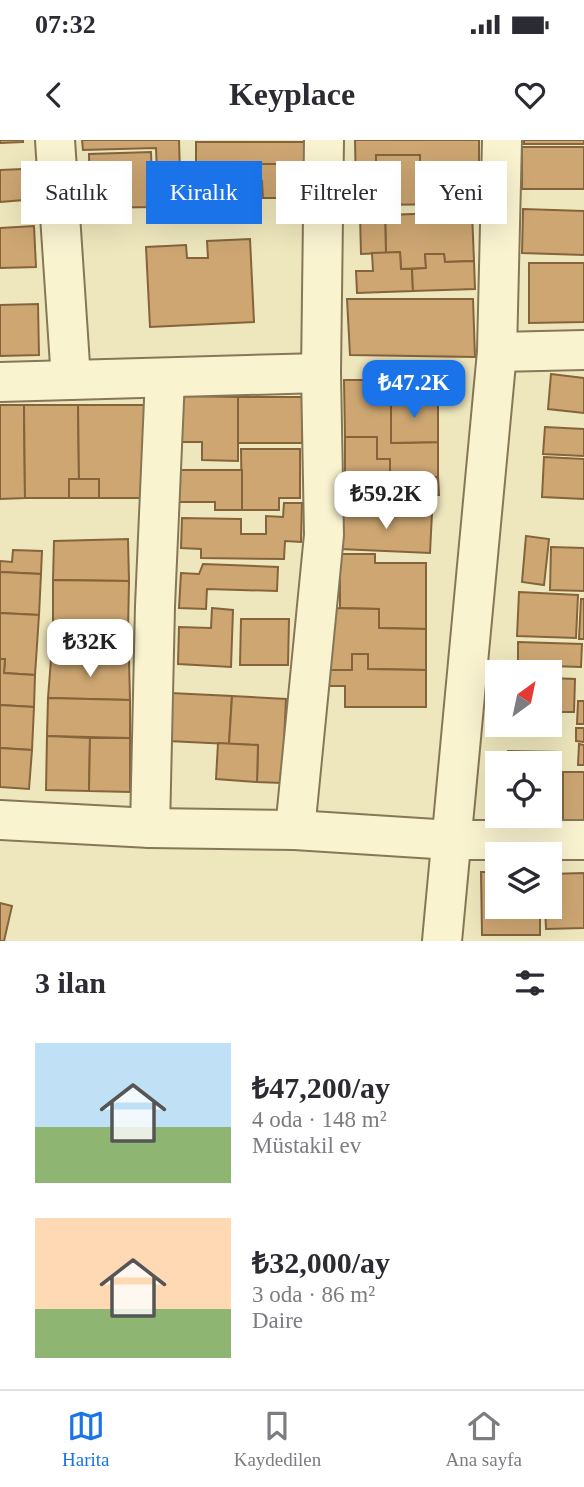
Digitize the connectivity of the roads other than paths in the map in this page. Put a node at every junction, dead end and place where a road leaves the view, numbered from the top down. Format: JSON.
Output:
{"nodes":[{"id":1,"x":55,"y":140,"type":"edge"},
{"id":2,"x":324,"y":140,"type":"edge"},
{"id":3,"x":502,"y":140,"type":"edge"},
{"id":4,"x":584,"y":350,"type":"edge"},
{"id":5,"x":497,"y":352,"type":"junction"},
{"id":6,"x":321,"y":373,"type":"junction"},
{"id":7,"x":165,"y":378,"type":"junction"},
{"id":8,"x":71,"y":380,"type":"junction"},
{"id":9,"x":0,"y":382,"type":"edge"},
{"id":10,"x":0,"y":820,"type":"edge"},
{"id":11,"x":149,"y":828,"type":"junction"},
{"id":12,"x":295,"y":830,"type":"junction"},
{"id":13,"x":451,"y":840,"type":"junction"},
{"id":14,"x":584,"y":840,"type":"edge"},
{"id":15,"x":442,"y":941,"type":"edge"}],
"edges":[{"from":1,"to":8,"type":"street"},
{"from":2,"to":6,"type":"street"},
{"from":3,"to":5,"type":"street"},
{"from":4,"to":5,"type":"street"},
{"from":5,"to":13,"type":"street"},
{"from":6,"to":7,"type":"street"},
{"from":6,"to":12,"type":"street"},
{"from":7,"to":8,"type":"street"},
{"from":7,"to":11,"type":"street"},
{"from":8,"to":9,"type":"street"},
{"from":10,"to":11,"type":"street"},
{"from":11,"to":12,"type":"street"},
{"from":12,"to":13,"type":"street"},
{"from":13,"to":14,"type":"street"},
{"from":13,"to":15,"type":"street"}]}
